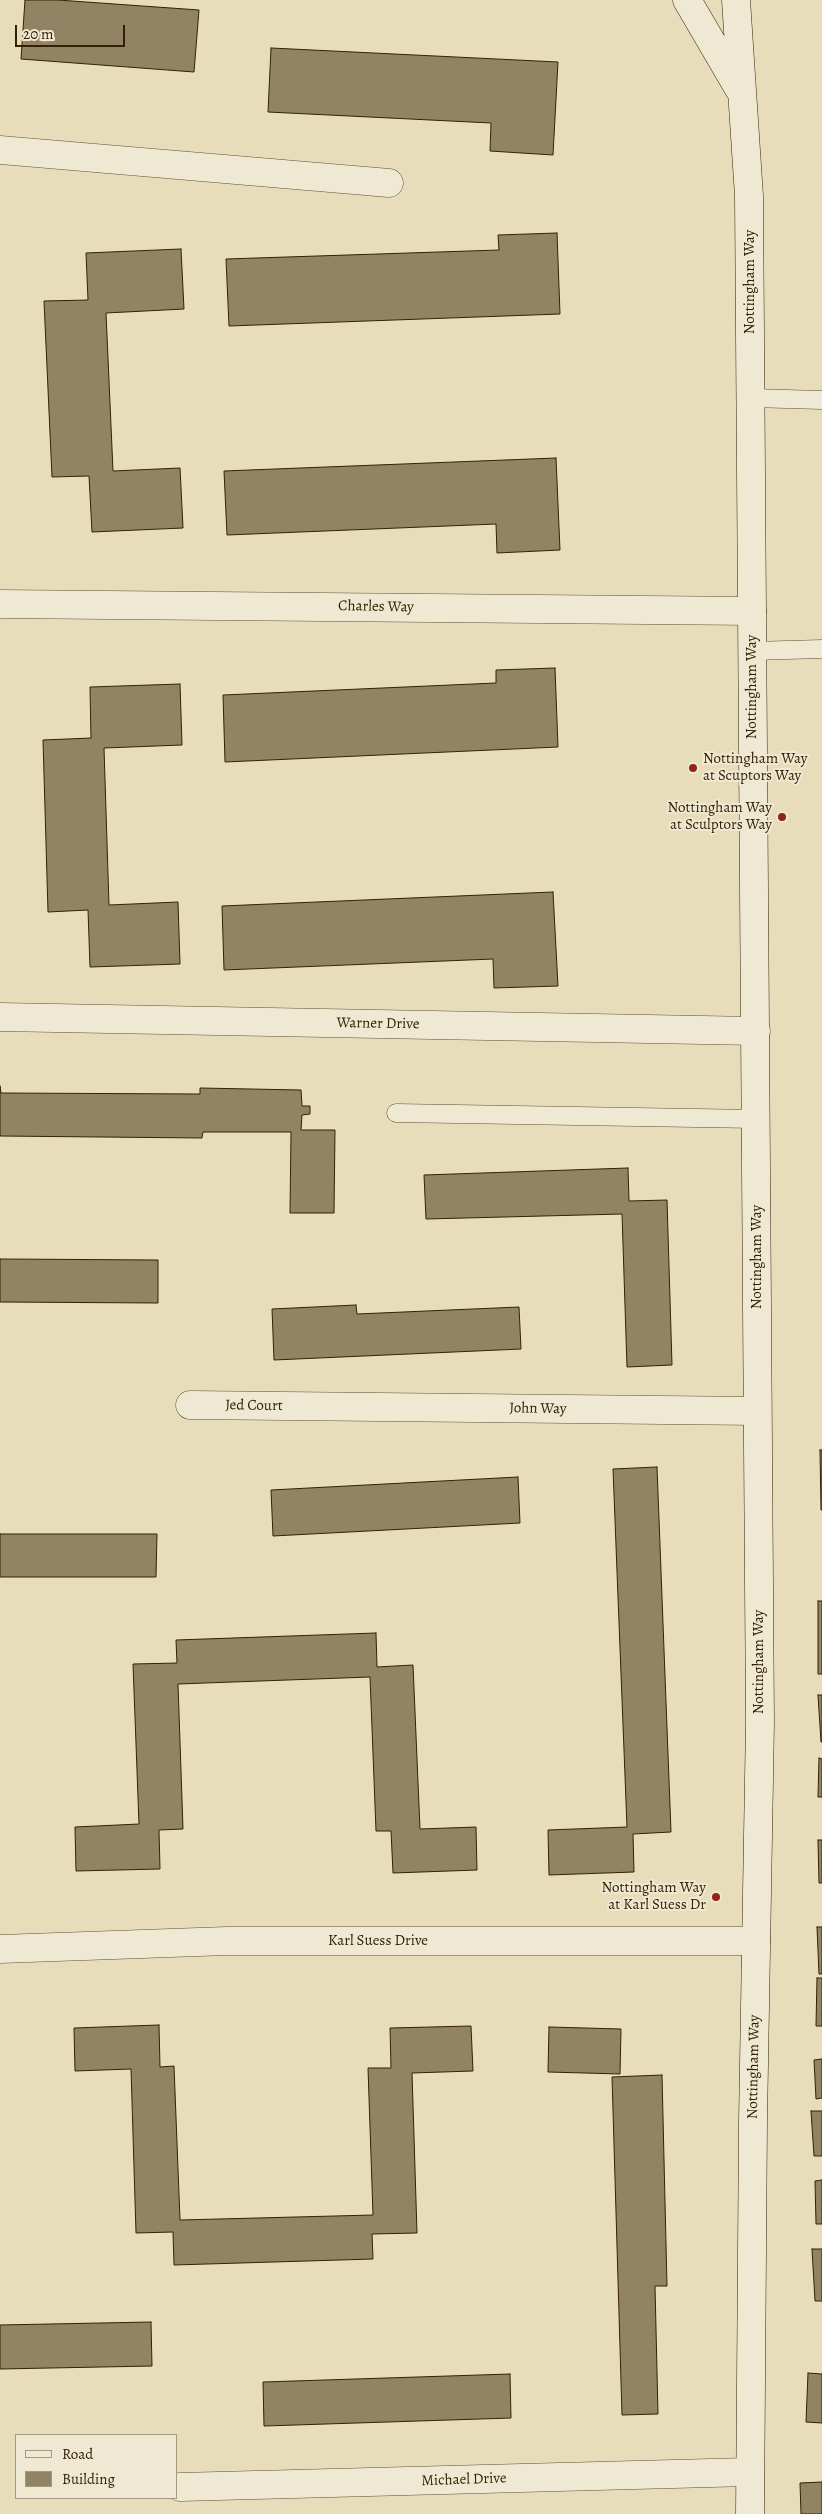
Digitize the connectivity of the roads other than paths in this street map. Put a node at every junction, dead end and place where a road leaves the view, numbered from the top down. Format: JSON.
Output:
{"nodes":[{"id":1,"x":687,"y":0,"type":"edge"},
{"id":2,"x":736,"y":0,"type":"edge"},
{"id":3,"x":742,"y":94,"type":"junction"},
{"id":4,"x":0,"y":150,"type":"edge"},
{"id":5,"x":389,"y":183,"type":"dead end"},
{"id":6,"x":751,"y":398,"type":"junction"},
{"id":7,"x":822,"y":400,"type":"edge"},
{"id":8,"x":0,"y":604,"type":"edge"},
{"id":9,"x":752,"y":611,"type":"junction"},
{"id":10,"x":822,"y":649,"type":"edge"},
{"id":11,"x":752,"y":651,"type":"junction"},
{"id":12,"x":0,"y":1017,"type":"edge"},
{"id":13,"x":756,"y":1031,"type":"junction"},
{"id":14,"x":396,"y":1113,"type":"dead end"},
{"id":15,"x":756,"y":1119,"type":"junction"},
{"id":16,"x":190,"y":1405,"type":"dead end"},
{"id":17,"x":318,"y":1407,"type":"joint"},
{"id":18,"x":758,"y":1411,"type":"junction"},
{"id":19,"x":756,"y":1941,"type":"junction"},
{"id":20,"x":0,"y":1949,"type":"edge"},
{"id":21,"x":748,"y":2472,"type":"junction"},
{"id":22,"x":180,"y":2488,"type":"dead end"},
{"id":23,"x":750,"y":2514,"type":"edge"}],
"edges":[{"from":1,"to":3,"type":"street"},
{"from":2,"to":3,"type":"street","name":"Nottingham Way"},
{"from":3,"to":6,"type":"street","name":"Nottingham Way"},
{"from":4,"to":5,"type":"street"},
{"from":6,"to":7,"type":"lane"},
{"from":6,"to":9,"type":"street","name":"Nottingham Way"},
{"from":8,"to":9,"type":"street","name":"Charles Way"},
{"from":9,"to":11,"type":"street","name":"Nottingham Way"},
{"from":10,"to":11,"type":"lane"},
{"from":11,"to":13,"type":"street","name":"Nottingham Way"},
{"from":12,"to":13,"type":"street","name":"Warner Drive"},
{"from":13,"to":15,"type":"street","name":"Nottingham Way"},
{"from":14,"to":15,"type":"lane"},
{"from":15,"to":18,"type":"street","name":"Nottingham Way"},
{"from":16,"to":17,"type":"street","name":"Jed Court"},
{"from":17,"to":18,"type":"street","name":"John Way"},
{"from":18,"to":19,"type":"street","name":"Nottingham Way"},
{"from":19,"to":20,"type":"street","name":"Karl Suess Drive"},
{"from":19,"to":21,"type":"street","name":"Nottingham Way"},
{"from":21,"to":22,"type":"street","name":"Michael Drive"},
{"from":21,"to":23,"type":"street","name":"Nottingham Way"}]}
